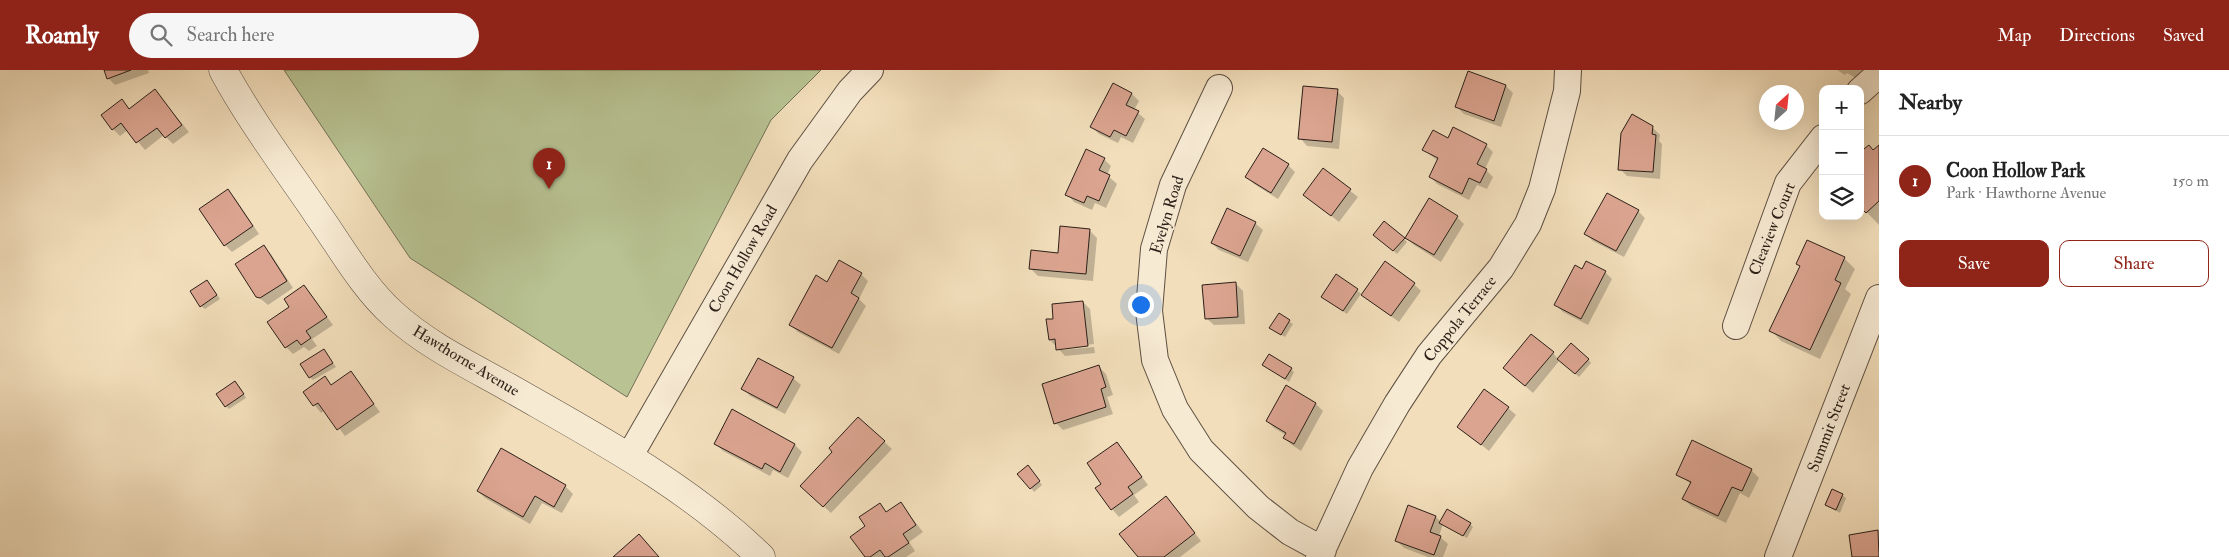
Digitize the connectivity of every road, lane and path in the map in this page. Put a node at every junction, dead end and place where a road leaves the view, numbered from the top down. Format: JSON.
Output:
{"nodes":[{"id":1,"x":223,"y":70,"type":"edge"},
{"id":2,"x":870,"y":70,"type":"edge"},
{"id":3,"x":1568,"y":70,"type":"edge"},
{"id":4,"x":1879,"y":74,"type":"edge"},
{"id":5,"x":1864,"y":87,"type":"edge"},
{"id":6,"x":1220,"y":88,"type":"dead end"},
{"id":7,"x":1819,"y":143,"type":"edge"},
{"id":8,"x":1879,"y":298,"type":"edge"},
{"id":9,"x":1736,"y":326,"type":"dead end"},
{"id":10,"x":630,"y":457,"type":"junction"},
{"id":11,"x":1321,"y":553,"type":"edge"},
{"id":12,"x":761,"y":557,"type":"edge"},
{"id":13,"x":1778,"y":557,"type":"edge"}],
"edges":[{"from":1,"to":10,"type":"street","name":"Hawthorne Avenue"},
{"from":2,"to":10,"type":"street","name":"Coon Hollow Road"},
{"from":3,"to":11,"type":"street","name":"Coppola Terrace"},
{"from":4,"to":5,"type":"street"},
{"from":6,"to":11,"type":"street","name":"Evelyn Road"},
{"from":7,"to":9,"type":"street","name":"Cleaview Court"},
{"from":8,"to":13,"type":"street","name":"Summit Street"},
{"from":10,"to":12,"type":"street","name":"Hawthorne Avenue"}]}
